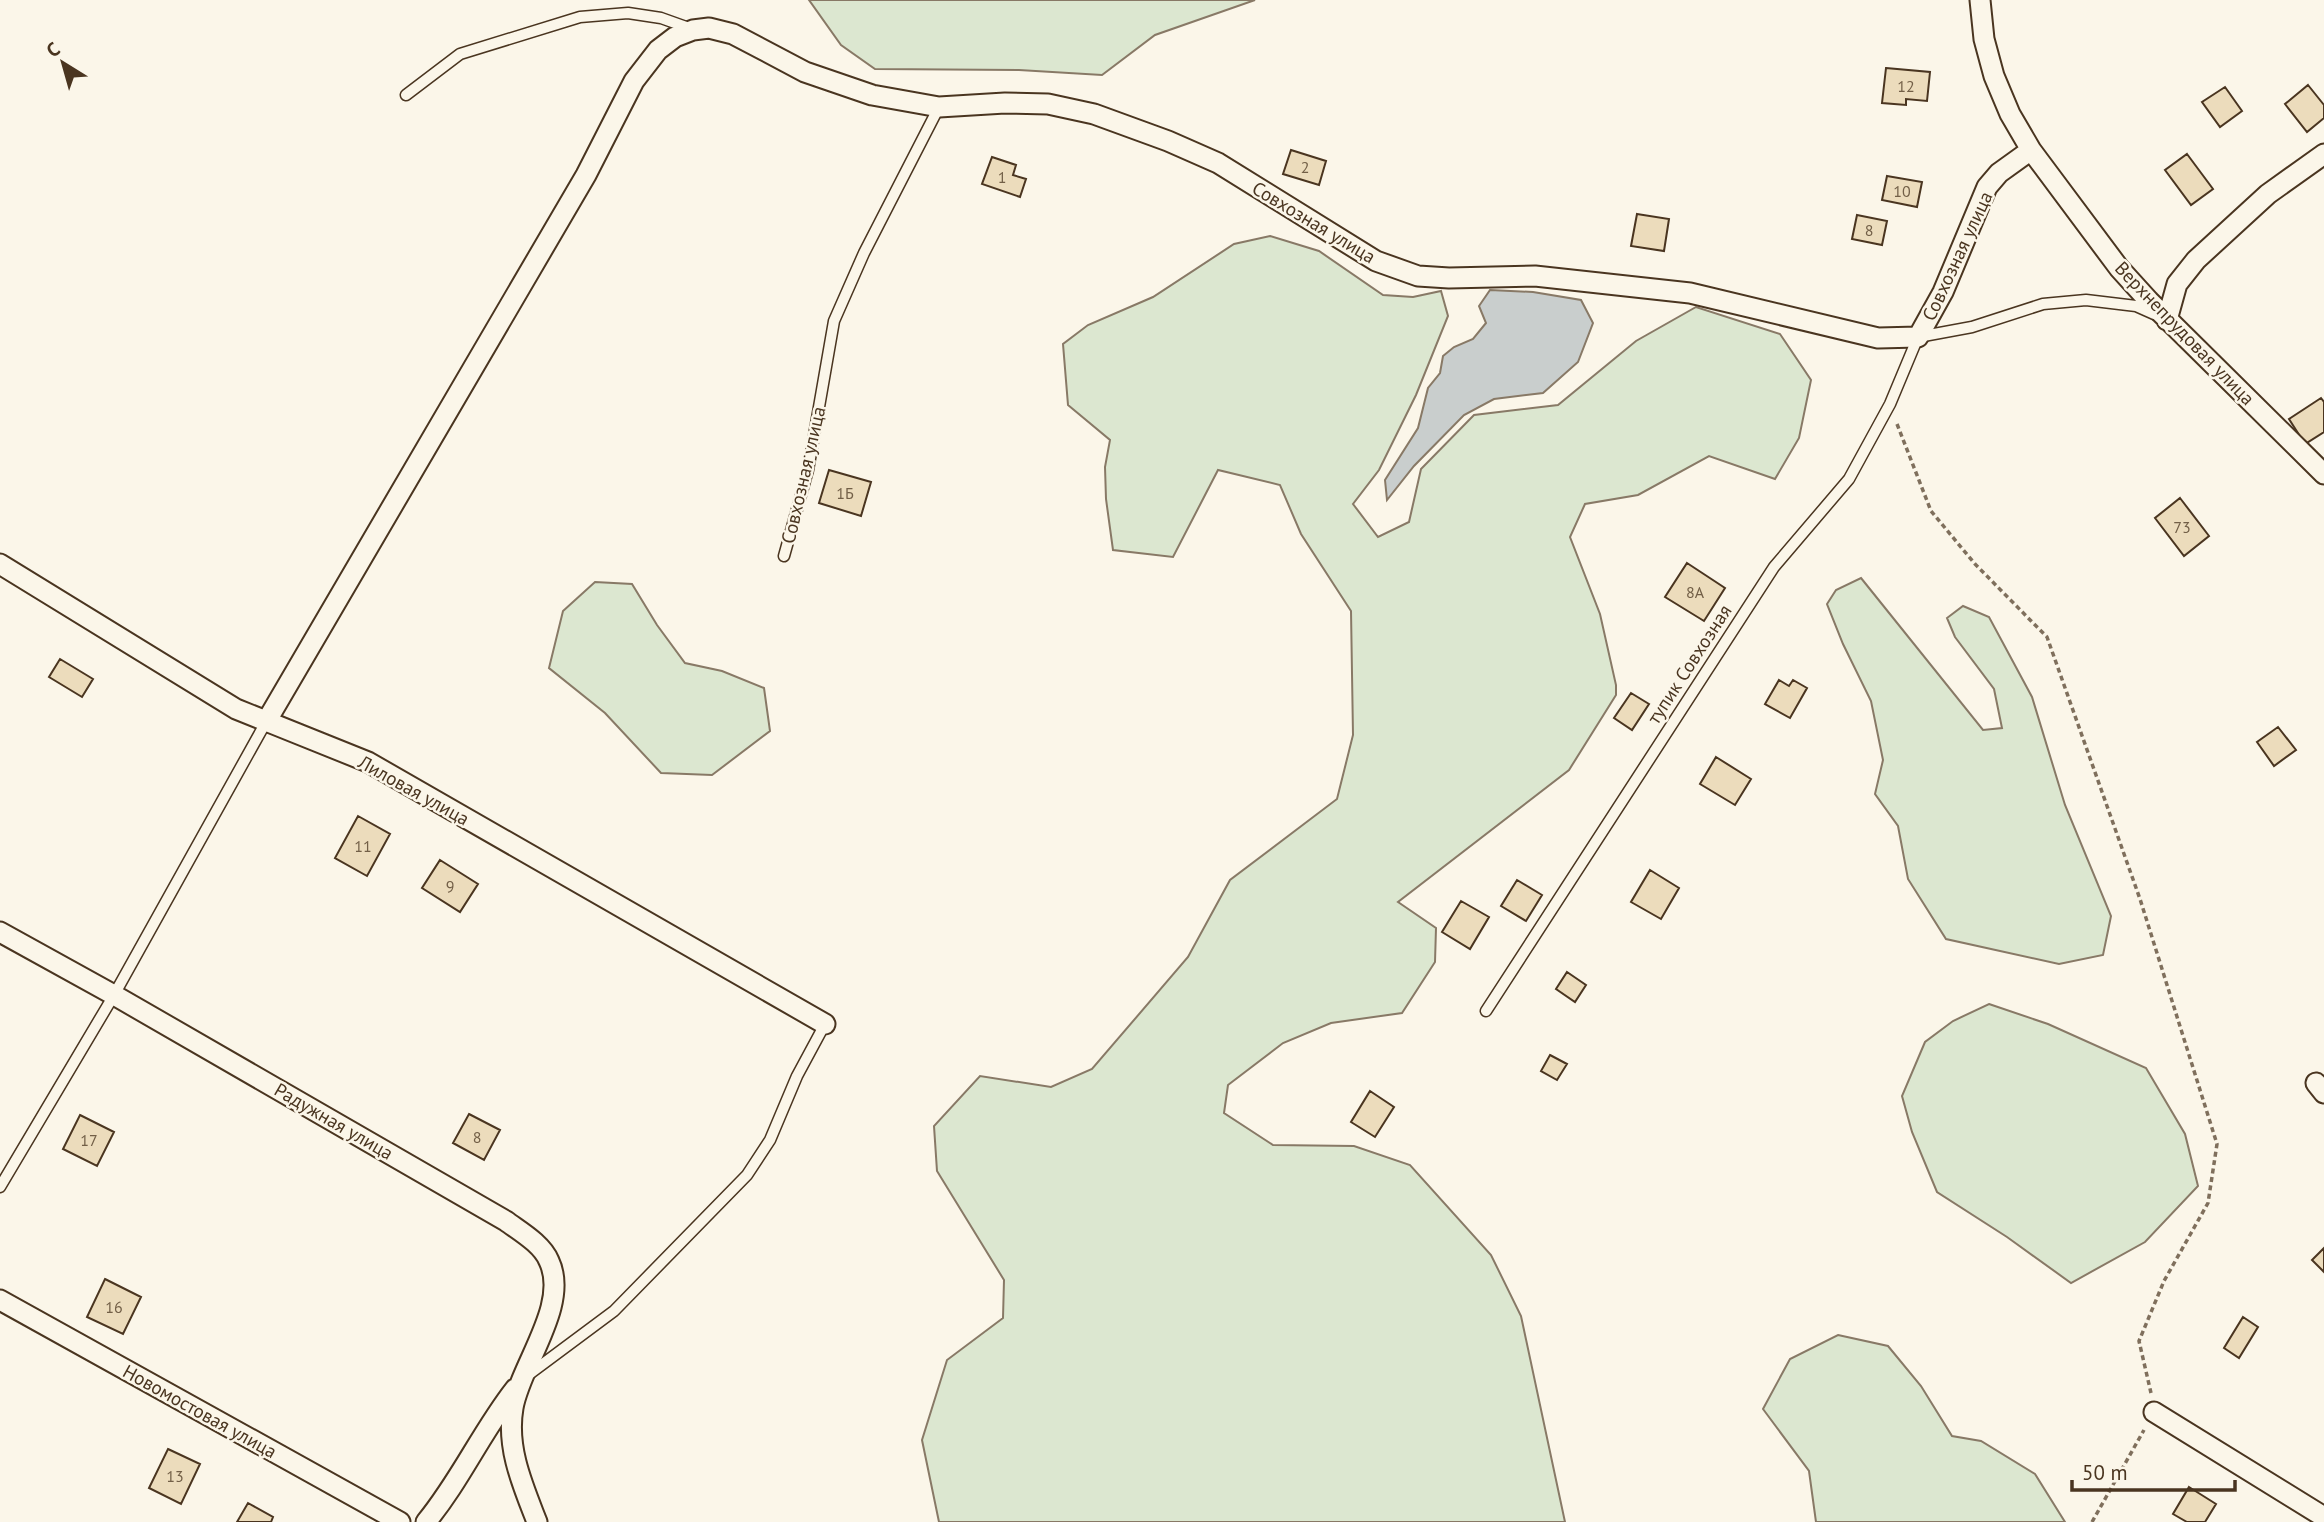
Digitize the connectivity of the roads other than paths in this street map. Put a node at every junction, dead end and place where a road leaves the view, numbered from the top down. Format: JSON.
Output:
{"nodes":[{"id":1,"x":1980,"y":0,"type":"edge"},
{"id":2,"x":693,"y":30,"type":"junction"},
{"id":3,"x":406,"y":95,"type":"dead end"},
{"id":4,"x":939,"y":107,"type":"junction"},
{"id":5,"x":2031,"y":150,"type":"junction"},
{"id":6,"x":2324,"y":154,"type":"edge"},
{"id":7,"x":2167,"y":320,"type":"junction"},
{"id":8,"x":1918,"y":337,"type":"junction"},
{"id":9,"x":2323,"y":469,"type":"edge"},
{"id":10,"x":783,"y":556,"type":"dead end"},
{"id":11,"x":0,"y":564,"type":"edge"},
{"id":12,"x":266,"y":722,"type":"junction"},
{"id":13,"x":0,"y":932,"type":"edge"},
{"id":14,"x":114,"y":995,"type":"junction"},
{"id":15,"x":1486,"y":1012,"type":"dead end"},
{"id":16,"x":825,"y":1024,"type":"joint"},
{"id":17,"x":0,"y":1187,"type":"edge"},
{"id":18,"x":0,"y":1300,"type":"edge"},
{"id":19,"x":522,"y":1380,"type":"junction"},
{"id":20,"x":2154,"y":1412,"type":"road end"},
{"id":21,"x":2324,"y":1517,"type":"edge"},
{"id":22,"x":400,"y":1522,"type":"edge"},
{"id":23,"x":426,"y":1522,"type":"edge"},
{"id":24,"x":537,"y":1522,"type":"edge"}],
"edges":[{"from":1,"to":5,"type":"street"},
{"from":2,"to":3,"type":"lane"},
{"from":2,"to":4,"type":"street"},
{"from":2,"to":12,"type":"street"},
{"from":4,"to":8,"type":"street","name":"Совхозная улица"},
{"from":4,"to":10,"type":"lane","name":"Совхозная улица"},
{"from":5,"to":7,"type":"street","name":"Верхнепрудовая улица"},
{"from":5,"to":8,"type":"street","name":"Совхозная улица"},
{"from":6,"to":7,"type":"street"},
{"from":7,"to":8,"type":"lane"},
{"from":7,"to":9,"type":"street","name":"Верхнепрудовая улица"},
{"from":8,"to":15,"type":"lane","name":"тупик Совхозная"},
{"from":11,"to":12,"type":"street","name":"Лиловая улица"},
{"from":12,"to":14,"type":"lane"},
{"from":12,"to":16,"type":"street","name":"Лиловая улица"},
{"from":13,"to":14,"type":"street","name":"Радужная улица"},
{"from":14,"to":17,"type":"lane"},
{"from":14,"to":19,"type":"street","name":"Радужная улица"},
{"from":16,"to":19,"type":"lane"},
{"from":18,"to":22,"type":"street","name":"Новомостовая улица"},
{"from":19,"to":23,"type":"street"},
{"from":19,"to":24,"type":"street"},
{"from":20,"to":21,"type":"street"}]}
